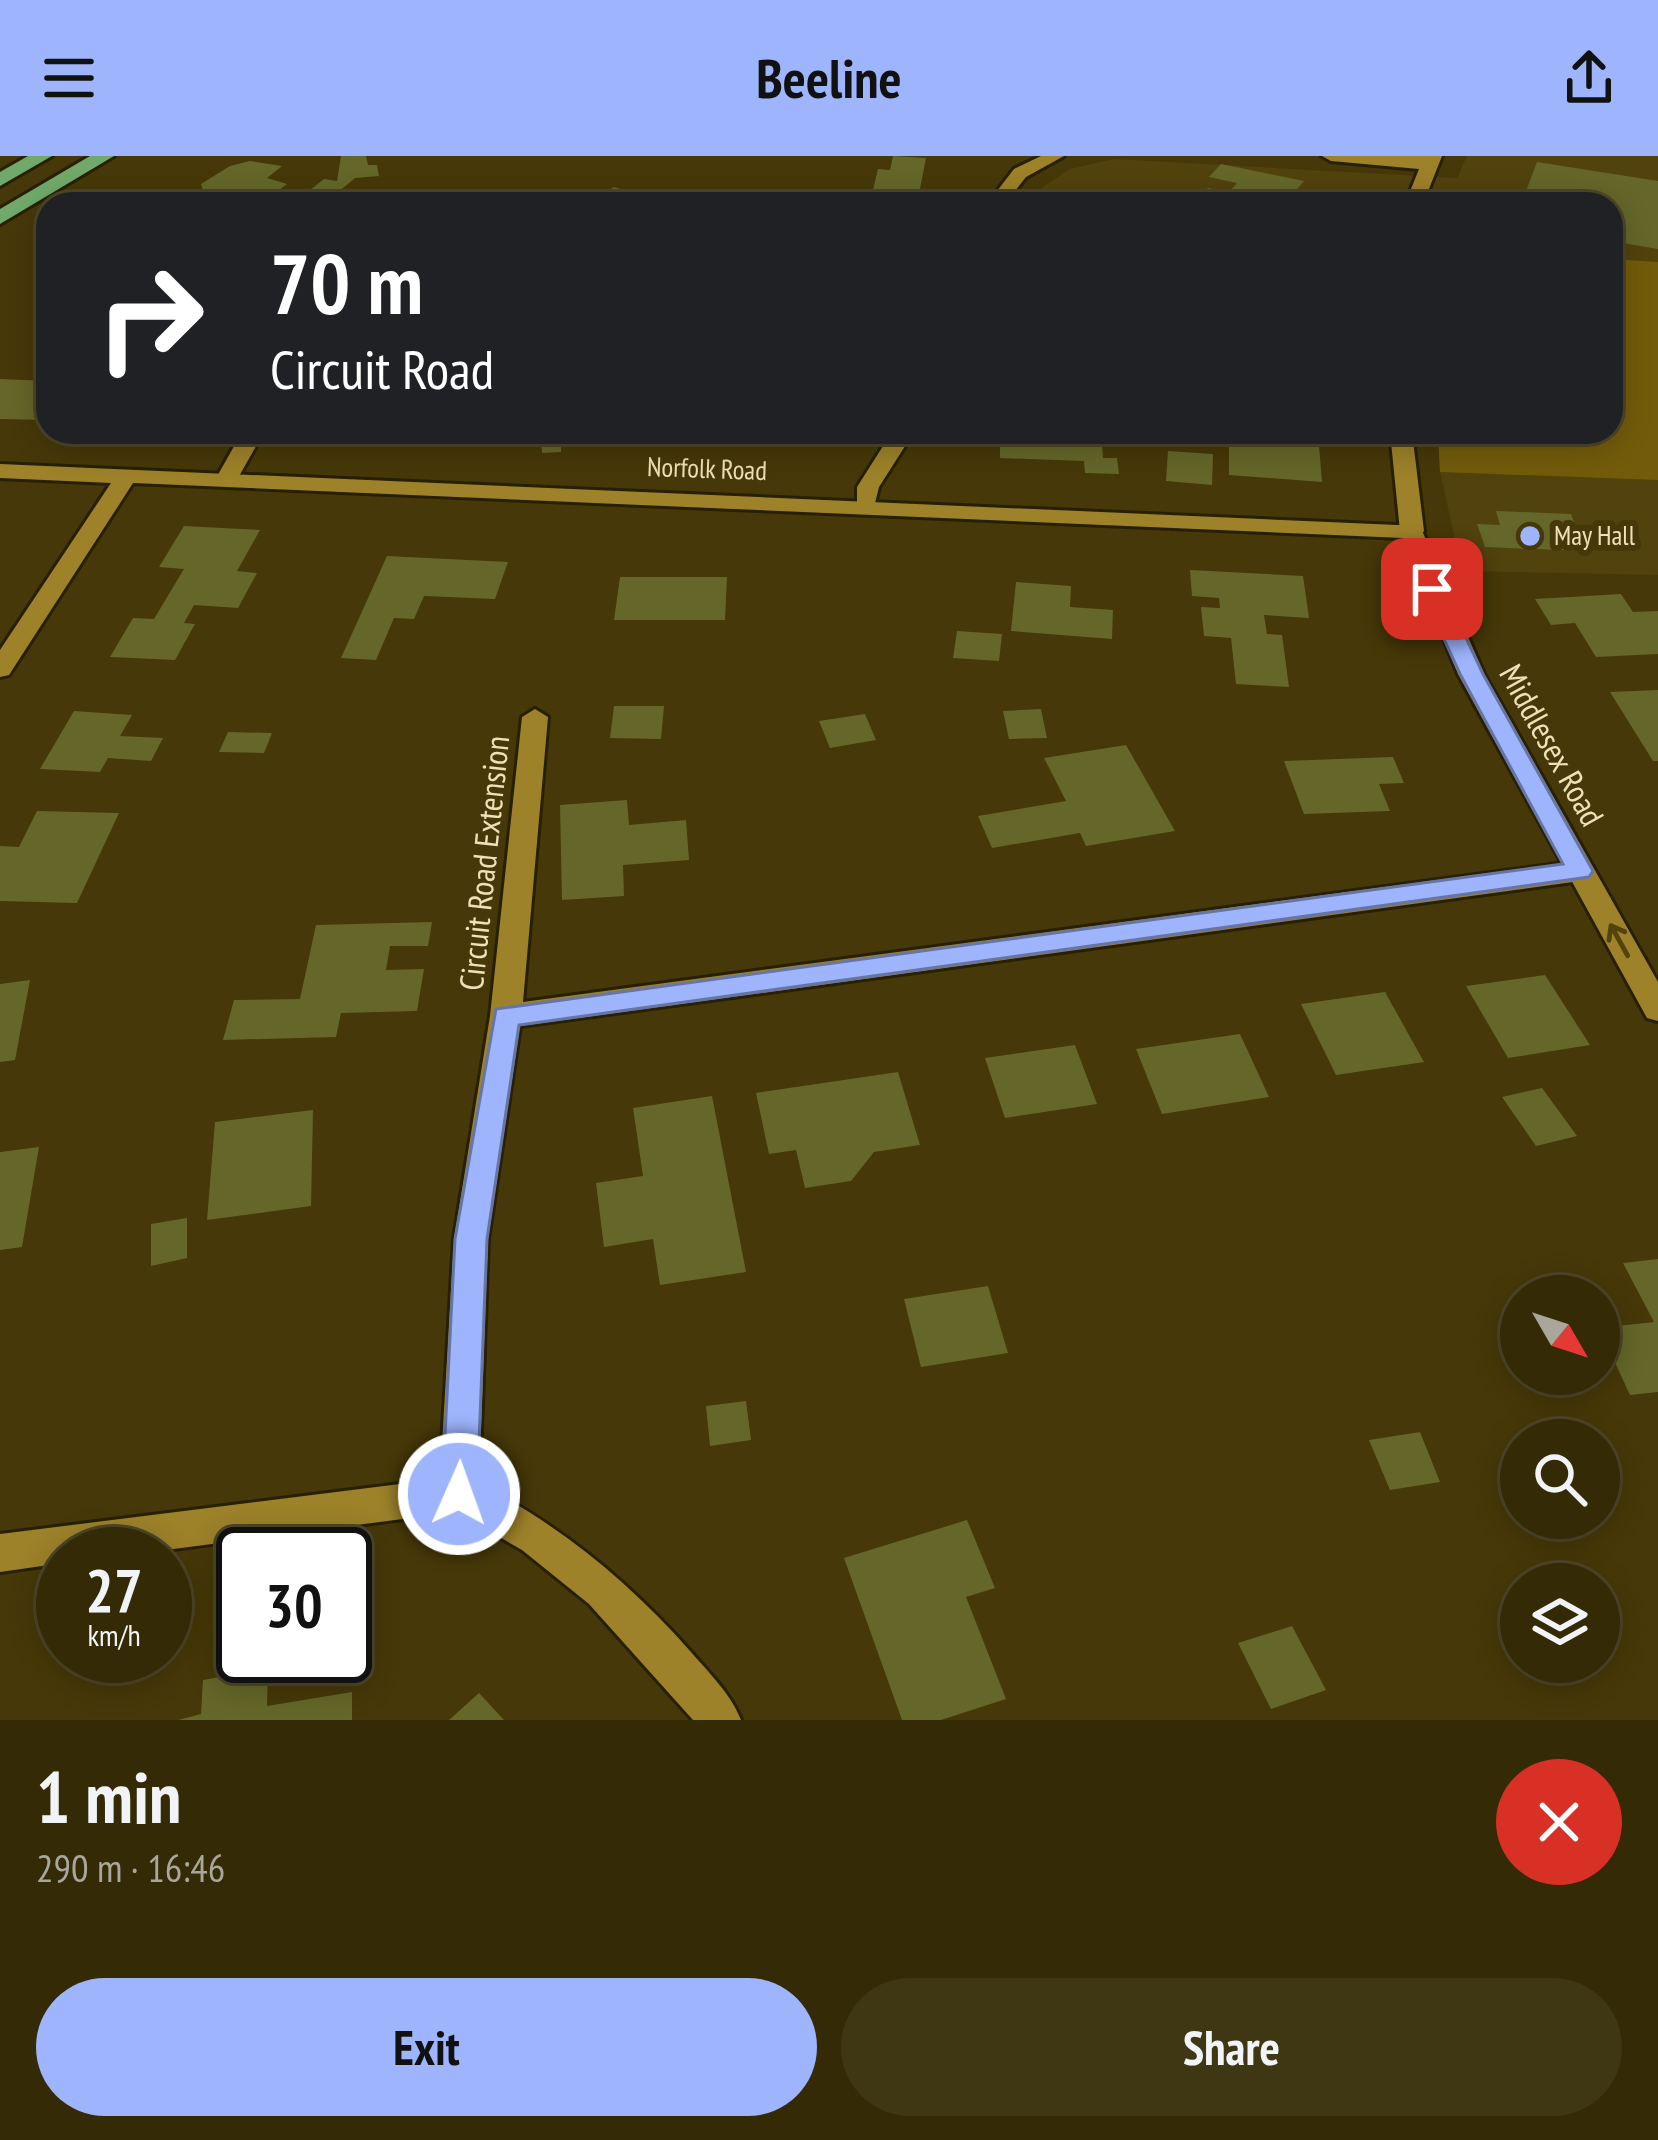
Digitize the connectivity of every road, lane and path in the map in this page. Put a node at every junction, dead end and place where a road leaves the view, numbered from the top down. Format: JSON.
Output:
{"nodes":[{"id":1,"x":42,"y":156,"type":"edge"},
{"id":2,"x":104,"y":156,"type":"edge"},
{"id":3,"x":1055,"y":156,"type":"edge"},
{"id":4,"x":1330,"y":156,"type":"edge"},
{"id":5,"x":1431,"y":160,"type":"edge"},
{"id":6,"x":0,"y":180,"type":"edge"},
{"id":7,"x":44,"y":192,"type":"edge"},
{"id":8,"x":1005,"y":192,"type":"edge"},
{"id":9,"x":1419,"y":192,"type":"edge"},
{"id":10,"x":36,"y":197,"type":"edge"},
{"id":11,"x":0,"y":218,"type":"edge"},
{"id":12,"x":246,"y":444,"type":"edge"},
{"id":13,"x":896,"y":444,"type":"edge"},
{"id":14,"x":1403,"y":444,"type":"edge"},
{"id":15,"x":0,"y":471,"type":"edge"},
{"id":16,"x":127,"y":476,"type":"junction"},
{"id":17,"x":226,"y":480,"type":"junction"},
{"id":18,"x":865,"y":506,"type":"junction"},
{"id":19,"x":1412,"y":531,"type":"junction"},
{"id":20,"x":0,"y":669,"type":"edge"},
{"id":21,"x":535,"y":717,"type":"dead end"},
{"id":22,"x":1580,"y":871,"type":"junction"},
{"id":23,"x":1658,"y":1010,"type":"edge"},
{"id":24,"x":506,"y":1016,"type":"junction"},
{"id":25,"x":459,"y":1494,"type":"junction"},
{"id":26,"x":0,"y":1553,"type":"edge"},
{"id":27,"x":720,"y":1720,"type":"edge"}],
"edges":[{"from":1,"to":6,"type":"highway"},
{"from":2,"to":7,"type":"highway"},
{"from":3,"to":8,"type":"street"},
{"from":4,"to":5,"type":"street"},
{"from":5,"to":9,"type":"street"},
{"from":10,"to":11,"type":"highway"},
{"from":12,"to":17,"type":"street"},
{"from":13,"to":18,"type":"street"},
{"from":14,"to":19,"type":"street","name":"Middlesex Road"},
{"from":15,"to":16,"type":"street","name":"Norfolk Road"},
{"from":16,"to":17,"type":"street","name":"Norfolk Road"},
{"from":16,"to":20,"type":"street"},
{"from":17,"to":18,"type":"street","name":"Norfolk Road"},
{"from":18,"to":19,"type":"street","name":"Norfolk Road"},
{"from":19,"to":22,"type":"street","name":"Middlesex Road"},
{"from":21,"to":24,"type":"street","name":"Circuit Road Extension"},
{"from":23,"to":22,"type":"street","name":"Middlesex Road","one_way":true},
{"from":22,"to":24,"type":"street"},
{"from":24,"to":25,"type":"street","name":"Circuit Road Extension"},
{"from":25,"to":26,"type":"street"},
{"from":25,"to":27,"type":"street"}]}
